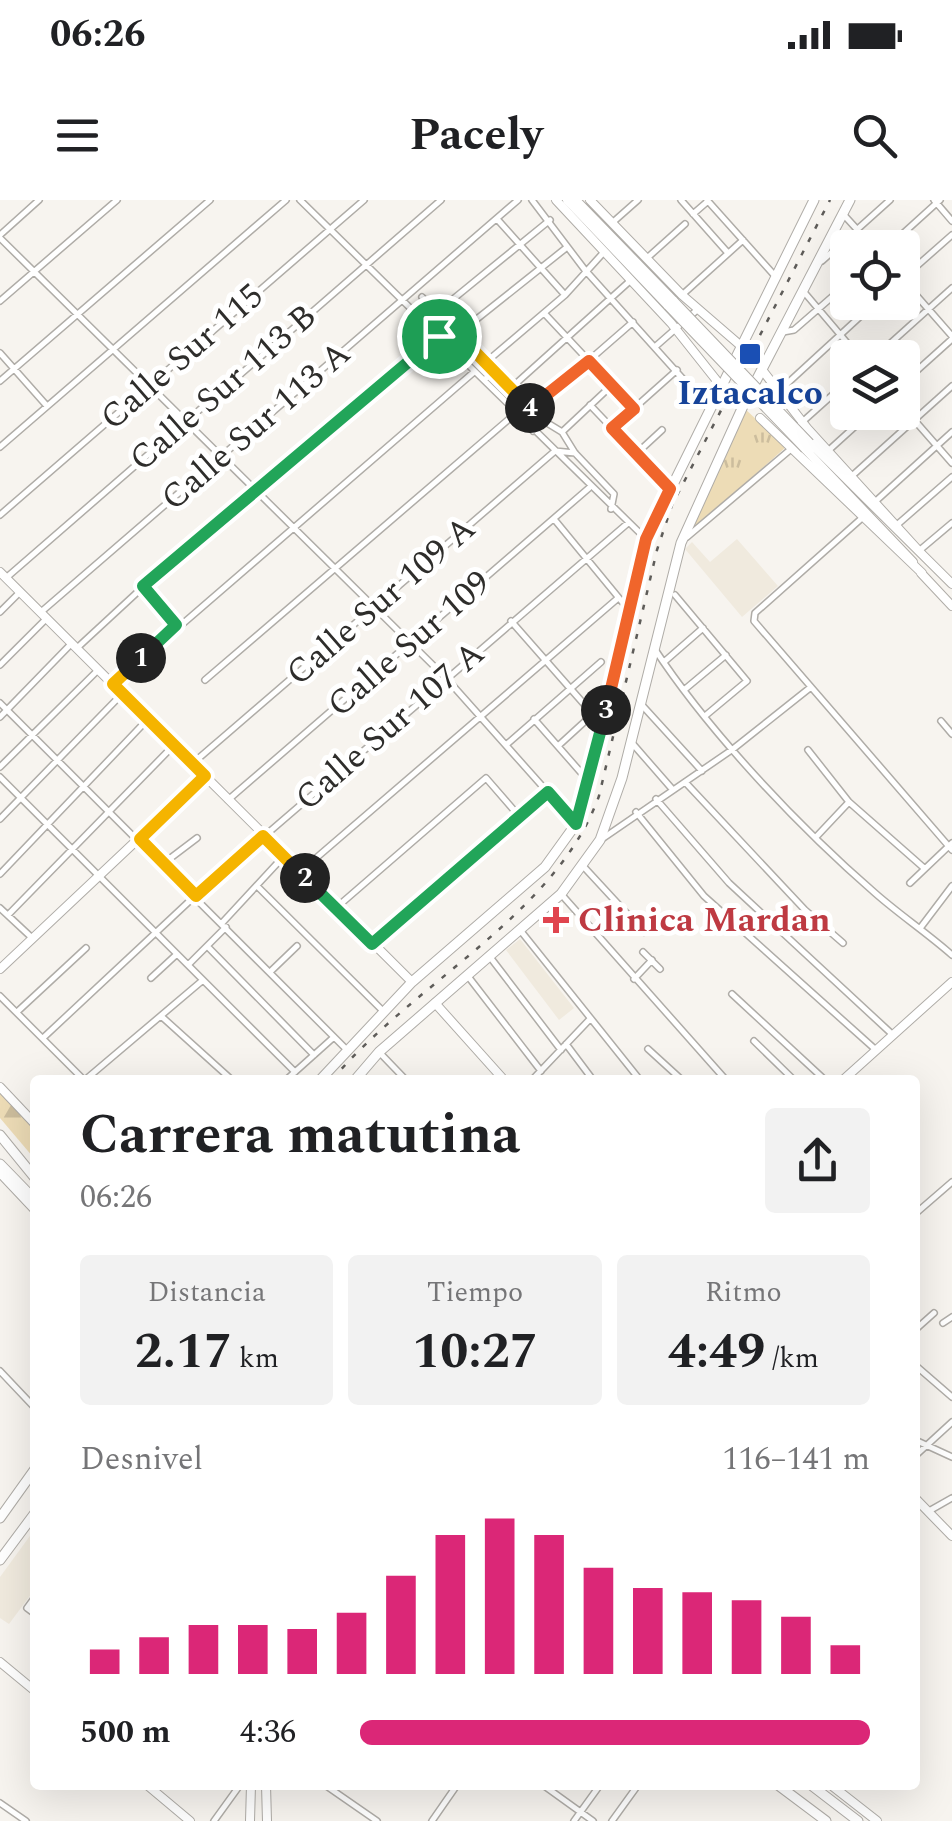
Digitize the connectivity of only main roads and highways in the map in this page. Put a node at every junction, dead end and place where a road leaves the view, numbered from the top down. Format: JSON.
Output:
{"nodes":[{"id":1,"x":814,"y":200,"type":"edge"},
{"id":2,"x":850,"y":200,"type":"edge"},
{"id":3,"x":324,"y":1075,"type":"edge"},
{"id":4,"x":359,"y":1075,"type":"edge"},
{"id":5,"x":0,"y":1135,"type":"edge"},
{"id":6,"x":0,"y":1164,"type":"edge"},
{"id":7,"x":30,"y":1172,"type":"edge"},
{"id":8,"x":30,"y":1195,"type":"edge"},
{"id":9,"x":30,"y":1475,"type":"edge"},
{"id":10,"x":0,"y":1517,"type":"edge"},
{"id":11,"x":30,"y":1520,"type":"edge"},
{"id":12,"x":0,"y":1560,"type":"edge"},
{"id":13,"x":784,"y":1790,"type":"edge"},
{"id":14,"x":818,"y":1790,"type":"edge"},
{"id":15,"x":822,"y":1820,"type":"edge"},
{"id":16,"x":858,"y":1821,"type":"edge"}],
"edges":[{"from":1,"to":3,"type":"main road"},
{"from":2,"to":4,"type":"main road"},
{"from":5,"to":7,"type":"main road"},
{"from":6,"to":8,"type":"main road"},
{"from":9,"to":10,"type":"main road"},
{"from":11,"to":12,"type":"main road"},
{"from":13,"to":15,"type":"main road"},
{"from":14,"to":16,"type":"main road"}]}
